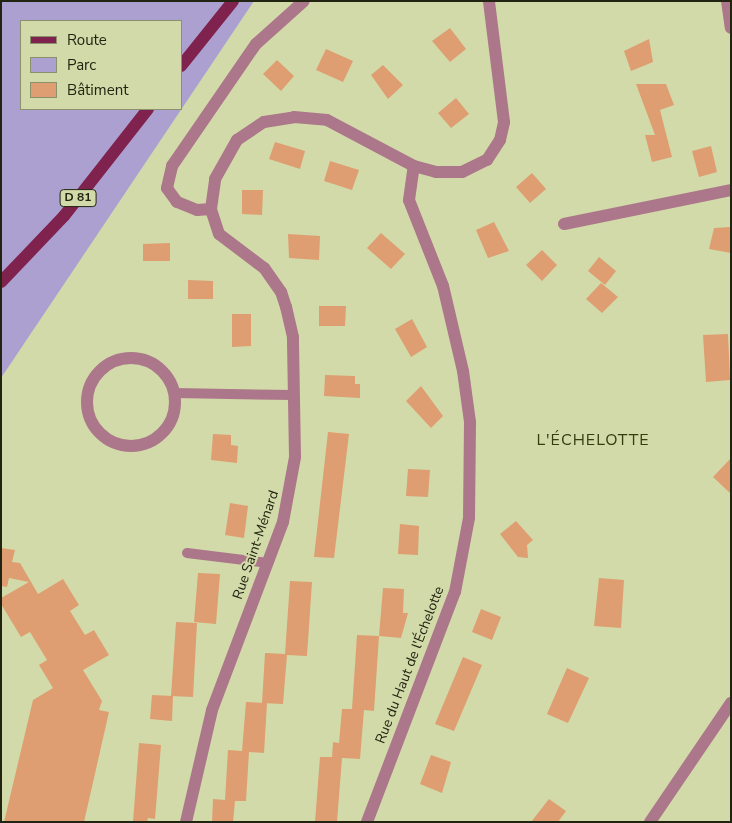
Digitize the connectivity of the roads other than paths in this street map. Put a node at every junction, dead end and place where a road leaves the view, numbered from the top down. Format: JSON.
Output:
{"nodes":[{"id":1,"x":233,"y":1,"type":"edge"},
{"id":2,"x":304,"y":1,"type":"edge"},
{"id":3,"x":489,"y":1,"type":"edge"},
{"id":4,"x":727,"y":1,"type":"edge"},
{"id":5,"x":731,"y":28,"type":"edge"},
{"id":6,"x":182,"y":65,"type":"edge"},
{"id":7,"x":147,"y":110,"type":"edge"},
{"id":8,"x":414,"y":166,"type":"junction"},
{"id":9,"x":731,"y":190,"type":"edge"},
{"id":10,"x":211,"y":209,"type":"junction"},
{"id":11,"x":564,"y":224,"type":"dead end"},
{"id":12,"x":1,"y":282,"type":"edge"},
{"id":13,"x":175,"y":393,"type":"junction"},
{"id":14,"x":294,"y":396,"type":"junction"},
{"id":15,"x":187,"y":553,"type":"dead end"},
{"id":16,"x":268,"y":563,"type":"junction"},
{"id":17,"x":731,"y":703,"type":"edge"},
{"id":18,"x":186,"y":822,"type":"edge"},
{"id":19,"x":366,"y":822,"type":"edge"},
{"id":20,"x":650,"y":822,"type":"edge"}],
"edges":[{"from":1,"to":6,"type":"main road"},
{"from":2,"to":10,"type":"street"},
{"from":3,"to":8,"type":"street"},
{"from":4,"to":5,"type":"street"},
{"from":7,"to":12,"type":"main road","number":"D 81"},
{"from":8,"to":10,"type":"street","name":"Rue Saint-Ménard"},
{"from":8,"to":19,"type":"street","name":"Rue du Haut de l'Échelotte"},
{"from":9,"to":11,"type":"street"},
{"from":10,"to":14,"type":"street","name":"Rue Saint-Ménard"},
{"from":13,"to":13,"type":"street"},
{"from":13,"to":14,"type":"lane"},
{"from":14,"to":16,"type":"street","name":"Rue Saint-Ménard"},
{"from":15,"to":16,"type":"lane"},
{"from":16,"to":18,"type":"street","name":"Rue Saint-Ménard"},
{"from":17,"to":20,"type":"street"}]}
